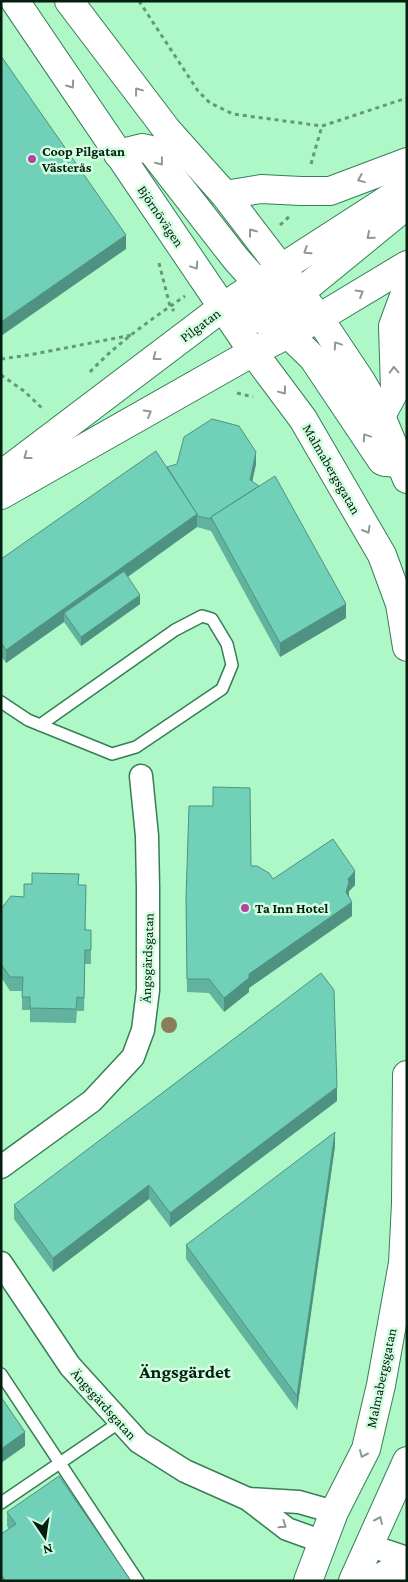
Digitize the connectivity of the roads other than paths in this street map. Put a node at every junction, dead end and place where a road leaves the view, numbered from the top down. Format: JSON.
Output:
{"nodes":[{"id":1,"x":69,"y":1,"type":"edge"},
{"id":2,"x":17,"y":2,"type":"edge"},
{"id":3,"x":118,"y":154,"type":"junction"},
{"id":4,"x":407,"y":162,"type":"edge"},
{"id":5,"x":407,"y":187,"type":"edge"},
{"id":6,"x":225,"y":195,"type":"junction"},
{"id":7,"x":407,"y":205,"type":"edge"},
{"id":8,"x":407,"y":265,"type":"edge"},
{"id":9,"x":280,"y":269,"type":"junction"},
{"id":10,"x":258,"y":284,"type":"junction"},
{"id":11,"x":407,"y":288,"type":"edge"},
{"id":12,"x":223,"y":307,"type":"junction"},
{"id":13,"x":285,"y":314,"type":"junction"},
{"id":14,"x":319,"y":318,"type":"junction"},
{"id":15,"x":253,"y":352,"type":"junction"},
{"id":16,"x":381,"y":416,"type":"junction"},
{"id":17,"x":404,"y":471,"type":"edge"},
{"id":18,"x":1,"y":475,"type":"edge"},
{"id":19,"x":1,"y":495,"type":"edge"},
{"id":20,"x":407,"y":647,"type":"edge"},
{"id":21,"x":1,"y":702,"type":"edge"},
{"id":22,"x":40,"y":725,"type":"junction"},
{"id":23,"x":141,"y":776,"type":"dead end"},
{"id":24,"x":407,"y":1074,"type":"edge"},
{"id":25,"x":1,"y":1167,"type":"edge"},
{"id":26,"x":1,"y":1263,"type":"edge"},
{"id":27,"x":1,"y":1374,"type":"edge"},
{"id":28,"x":120,"y":1422,"type":"junction"},
{"id":29,"x":407,"y":1461,"type":"edge"},
{"id":30,"x":60,"y":1464,"type":"junction"},
{"id":31,"x":248,"y":1498,"type":"junction"},
{"id":32,"x":1,"y":1504,"type":"edge"},
{"id":33,"x":334,"y":1512,"type":"junction"},
{"id":34,"x":323,"y":1542,"type":"junction"},
{"id":35,"x":368,"y":1545,"type":"junction"},
{"id":36,"x":407,"y":1558,"type":"edge"},
{"id":37,"x":407,"y":1563,"type":"edge"},
{"id":38,"x":138,"y":1581,"type":"edge"},
{"id":39,"x":308,"y":1581,"type":"edge"},
{"id":40,"x":353,"y":1581,"type":"edge"},
{"id":41,"x":374,"y":1581,"type":"edge"}],
"edges":[{"from":6,"to":1,"type":"main road","one_way":true},
{"from":2,"to":3,"type":"main road","name":"Björnövägen","one_way":true},
{"from":3,"to":10,"type":"main road","one_way":true},
{"from":3,"to":12,"type":"main road","name":"Björnövägen","one_way":true},
{"from":4,"to":6,"type":"main road","one_way":true},
{"from":5,"to":9,"type":"main road","name":"Pilgatan","one_way":true},
{"from":9,"to":6,"type":"main road","one_way":true},
{"from":7,"to":13,"type":"main road","one_way":true},
{"from":14,"to":8,"type":"main road","one_way":true},
{"from":9,"to":10,"type":"main road","name":"Pilgatan"},
{"from":9,"to":13,"type":"main road"},
{"from":10,"to":12,"type":"main road","name":"Pilgatan"},
{"from":10,"to":13,"type":"main road"},
{"from":16,"to":11,"type":"main road","one_way":true},
{"from":12,"to":13,"type":"main road"},
{"from":12,"to":15,"type":"main road","name":"Malmabergsgatan"},
{"from":12,"to":18,"type":"main road","name":"Pilgatan","one_way":true},
{"from":13,"to":14,"type":"main road"},
{"from":13,"to":15,"type":"main road"},
{"from":17,"to":13,"type":"main road","one_way":true},
{"from":16,"to":14,"type":"main road","one_way":true},
{"from":19,"to":15,"type":"main road","one_way":true},
{"from":15,"to":20,"type":"main road","name":"Malmabergsgatan","one_way":true},
{"from":16,"to":17,"type":"main road"},
{"from":21,"to":22,"type":"lane"},
{"from":22,"to":22,"type":"lane"},
{"from":23,"to":25,"type":"street","name":"Ängsgärdsgatan"},
{"from":24,"to":33,"type":"main road","name":"Malmabergsgatan","one_way":true},
{"from":26,"to":28,"type":"street","name":"Ängsgärdsgatan"},
{"from":27,"to":30,"type":"lane"},
{"from":28,"to":30,"type":"lane"},
{"from":28,"to":31,"type":"street","name":"Ängsgärdsgatan"},
{"from":35,"to":29,"type":"main road","one_way":true},
{"from":30,"to":32,"type":"lane"},
{"from":30,"to":38,"type":"lane"},
{"from":31,"to":33,"type":"street","name":"Ängsgärdsgatan"},
{"from":31,"to":34,"type":"street","name":"Ängsgärdsgatan","one_way":true},
{"from":33,"to":34,"type":"main road","name":"Malmabergsgatan"},
{"from":33,"to":35,"type":"main road"},
{"from":34,"to":35,"type":"main road"},
{"from":34,"to":39,"type":"main road","name":"Malmabergsgatan"},
{"from":35,"to":36,"type":"street"},
{"from":35,"to":40,"type":"main road"},
{"from":37,"to":41,"type":"main road"}]}
